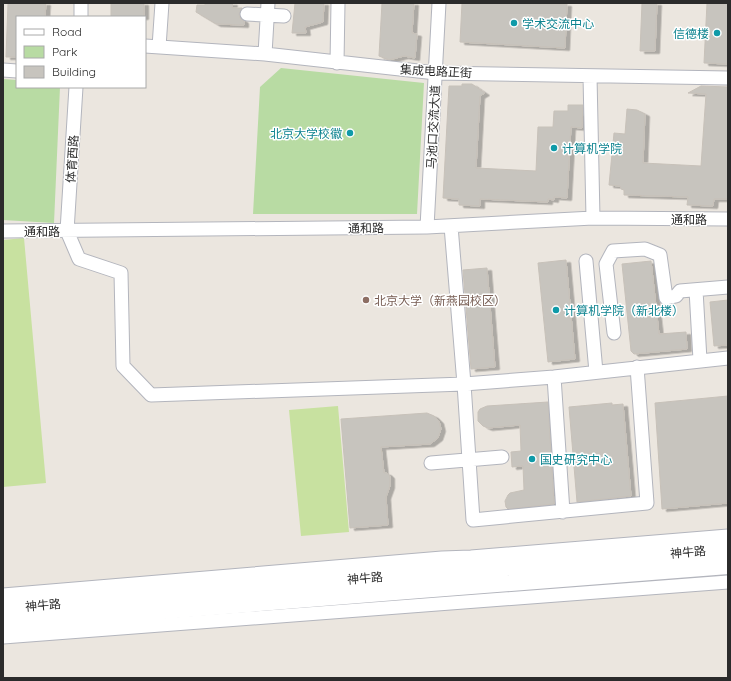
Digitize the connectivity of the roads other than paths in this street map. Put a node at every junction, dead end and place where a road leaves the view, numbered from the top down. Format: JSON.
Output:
{"nodes":[{"id":1,"x":81,"y":3,"type":"edge"},
{"id":2,"x":162,"y":3,"type":"edge"},
{"id":3,"x":338,"y":3,"type":"edge"},
{"id":4,"x":439,"y":3,"type":"edge"},
{"id":5,"x":267,"y":9,"type":"edge"},
{"id":6,"x":247,"y":14,"type":"dead end"},
{"id":7,"x":81,"y":16,"type":"edge"},
{"id":8,"x":284,"y":16,"type":"dead end"},
{"id":9,"x":146,"y":46,"type":"edge"},
{"id":10,"x":159,"y":47,"type":"junction"},
{"id":11,"x":265,"y":54,"type":"junction"},
{"id":12,"x":337,"y":63,"type":"junction"},
{"id":13,"x":3,"y":70,"type":"edge"},
{"id":14,"x":16,"y":71,"type":"edge"},
{"id":15,"x":436,"y":73,"type":"junction"},
{"id":16,"x":590,"y":76,"type":"junction"},
{"id":17,"x":728,"y":78,"type":"edge"},
{"id":18,"x":76,"y":88,"type":"edge"},
{"id":19,"x":593,"y":218,"type":"junction"},
{"id":20,"x":728,"y":219,"type":"edge"},
{"id":21,"x":451,"y":226,"type":"junction"},
{"id":22,"x":427,"y":227,"type":"junction"},
{"id":23,"x":3,"y":231,"type":"edge"},
{"id":24,"x":67,"y":231,"type":"junction"},
{"id":25,"x":586,"y":261,"type":"dead end"},
{"id":26,"x":728,"y":287,"type":"edge"},
{"id":27,"x":696,"y":290,"type":"junction"},
{"id":28,"x":614,"y":332,"type":"dead end"},
{"id":29,"x":728,"y":358,"type":"edge"},
{"id":30,"x":700,"y":360,"type":"junction"},
{"id":31,"x":637,"y":367,"type":"junction"},
{"id":32,"x":596,"y":372,"type":"junction"},
{"id":33,"x":554,"y":377,"type":"junction"},
{"id":34,"x":464,"y":384,"type":"junction"},
{"id":35,"x":502,"y":457,"type":"dead end"},
{"id":36,"x":470,"y":459,"type":"junction"},
{"id":37,"x":431,"y":463,"type":"dead end"},
{"id":38,"x":563,"y":512,"type":"junction"},
{"id":39,"x":728,"y":536,"type":"edge"},
{"id":40,"x":728,"y":549,"type":"edge"},
{"id":41,"x":728,"y":565,"type":"edge"},
{"id":42,"x":728,"y":582,"type":"edge"},
{"id":43,"x":3,"y":595,"type":"edge"},
{"id":44,"x":3,"y":608,"type":"edge"},
{"id":45,"x":3,"y":623,"type":"edge"},
{"id":46,"x":3,"y":637,"type":"edge"}],
"edges":[{"from":1,"to":7,"type":"street"},
{"from":2,"to":10,"type":"street"},
{"from":3,"to":12,"type":"street"},
{"from":4,"to":15,"type":"street","name":"马池口交流大道"},
{"from":5,"to":6,"type":"street"},
{"from":5,"to":8,"type":"street"},
{"from":5,"to":11,"type":"street"},
{"from":9,"to":10,"type":"street","name":"集成电路正街"},
{"from":10,"to":11,"type":"street","name":"集成电路正街"},
{"from":11,"to":12,"type":"street","name":"集成电路正街"},
{"from":12,"to":15,"type":"street","name":"集成电路正街"},
{"from":13,"to":14,"type":"street"},
{"from":15,"to":16,"type":"street","name":"集成电路正街"},
{"from":15,"to":22,"type":"street","name":"马池口交流大道"},
{"from":16,"to":17,"type":"street","name":"集成电路正街"},
{"from":16,"to":19,"type":"street"},
{"from":18,"to":24,"type":"street","name":"体育西路"},
{"from":19,"to":20,"type":"street","name":"通和路"},
{"from":19,"to":21,"type":"street","name":"通和路"},
{"from":21,"to":22,"type":"street","name":"通和路"},
{"from":21,"to":34,"type":"street"},
{"from":22,"to":24,"type":"street","name":"通和路"},
{"from":23,"to":24,"type":"street","name":"通和路"},
{"from":24,"to":34,"type":"street"},
{"from":25,"to":32,"type":"street"},
{"from":26,"to":27,"type":"street"},
{"from":27,"to":28,"type":"street"},
{"from":27,"to":30,"type":"street"},
{"from":29,"to":30,"type":"street"},
{"from":30,"to":31,"type":"street"},
{"from":31,"to":32,"type":"street"},
{"from":31,"to":38,"type":"street"},
{"from":32,"to":33,"type":"street"},
{"from":33,"to":34,"type":"street"},
{"from":33,"to":38,"type":"street"},
{"from":34,"to":36,"type":"street"},
{"from":35,"to":36,"type":"street"},
{"from":36,"to":37,"type":"street"},
{"from":36,"to":38,"type":"street"},
{"from":39,"to":43,"type":"street","name":"神牛路"},
{"from":40,"to":44,"type":"main road","name":"神牛路"},
{"from":41,"to":45,"type":"main road","name":"神牛路"},
{"from":42,"to":46,"type":"street"}]}
